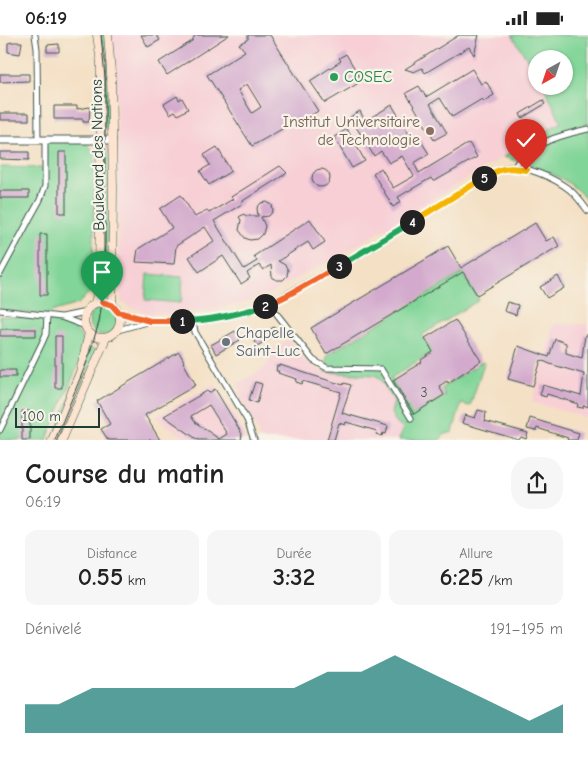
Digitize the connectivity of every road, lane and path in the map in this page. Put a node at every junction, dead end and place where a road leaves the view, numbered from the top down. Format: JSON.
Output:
{"nodes":[{"id":1,"x":35,"y":35,"type":"edge"},
{"id":2,"x":97,"y":35,"type":"edge"},
{"id":3,"x":108,"y":35,"type":"edge"},
{"id":4,"x":588,"y":129,"type":"edge"},
{"id":5,"x":0,"y":140,"type":"edge"},
{"id":6,"x":42,"y":140,"type":"junction"},
{"id":7,"x":100,"y":140,"type":"junction"},
{"id":8,"x":112,"y":140,"type":"junction"},
{"id":9,"x":515,"y":167,"type":"junction"},
{"id":10,"x":588,"y":211,"type":"edge"},
{"id":11,"x":0,"y":274,"type":"edge"},
{"id":12,"x":96,"y":303,"type":"junction"},
{"id":13,"x":112,"y":305,"type":"junction"},
{"id":14,"x":269,"y":305,"type":"junction"},
{"id":15,"x":0,"y":311,"type":"edge"},
{"id":16,"x":86,"y":312,"type":"junction"},
{"id":17,"x":118,"y":312,"type":"junction"},
{"id":18,"x":47,"y":315,"type":"junction"},
{"id":19,"x":61,"y":317,"type":"junction"},
{"id":20,"x":150,"y":321,"type":"junction"},
{"id":21,"x":193,"y":321,"type":"junction"},
{"id":22,"x":85,"y":325,"type":"junction"},
{"id":23,"x":118,"y":330,"type":"junction"},
{"id":24,"x":89,"y":333,"type":"junction"},
{"id":25,"x":106,"y":338,"type":"junction"},
{"id":26,"x":411,"y":418,"type":"dead end"},
{"id":27,"x":0,"y":430,"type":"edge"},
{"id":28,"x":52,"y":440,"type":"edge"},
{"id":29,"x":62,"y":440,"type":"edge"},
{"id":30,"x":254,"y":440,"type":"edge"}],
"edges":[{"from":1,"to":6,"type":"street"},
{"from":2,"to":7,"type":"main road","name":"Boulevard des Nations"},
{"from":3,"to":8,"type":"main road","name":"Boulevard des Nations"},
{"from":4,"to":9,"type":"street"},
{"from":5,"to":6,"type":"street"},
{"from":6,"to":7,"type":"street"},
{"from":6,"to":11,"type":"street"},
{"from":7,"to":8,"type":"street"},
{"from":7,"to":12,"type":"main road","name":"Boulevard des Nations"},
{"from":8,"to":13,"type":"main road","name":"Boulevard des Nations"},
{"from":9,"to":10,"type":"street"},
{"from":9,"to":14,"type":"street"},
{"from":12,"to":13,"type":"main road"},
{"from":12,"to":16,"type":"main road"},
{"from":13,"to":17,"type":"main road"},
{"from":14,"to":21,"type":"street"},
{"from":14,"to":26,"type":"street"},
{"from":15,"to":18,"type":"street"},
{"from":16,"to":19,"type":"street"},
{"from":16,"to":22,"type":"main road"},
{"from":17,"to":20,"type":"street"},
{"from":17,"to":23,"type":"main road"},
{"from":18,"to":19,"type":"street"},
{"from":18,"to":27,"type":"street"},
{"from":19,"to":22,"type":"street"},
{"from":20,"to":21,"type":"street"},
{"from":20,"to":23,"type":"street"},
{"from":21,"to":30,"type":"street"},
{"from":22,"to":24,"type":"main road"},
{"from":23,"to":25,"type":"main road"},
{"from":24,"to":25,"type":"main road"},
{"from":24,"to":28,"type":"main road"},
{"from":25,"to":29,"type":"main road"}]}
